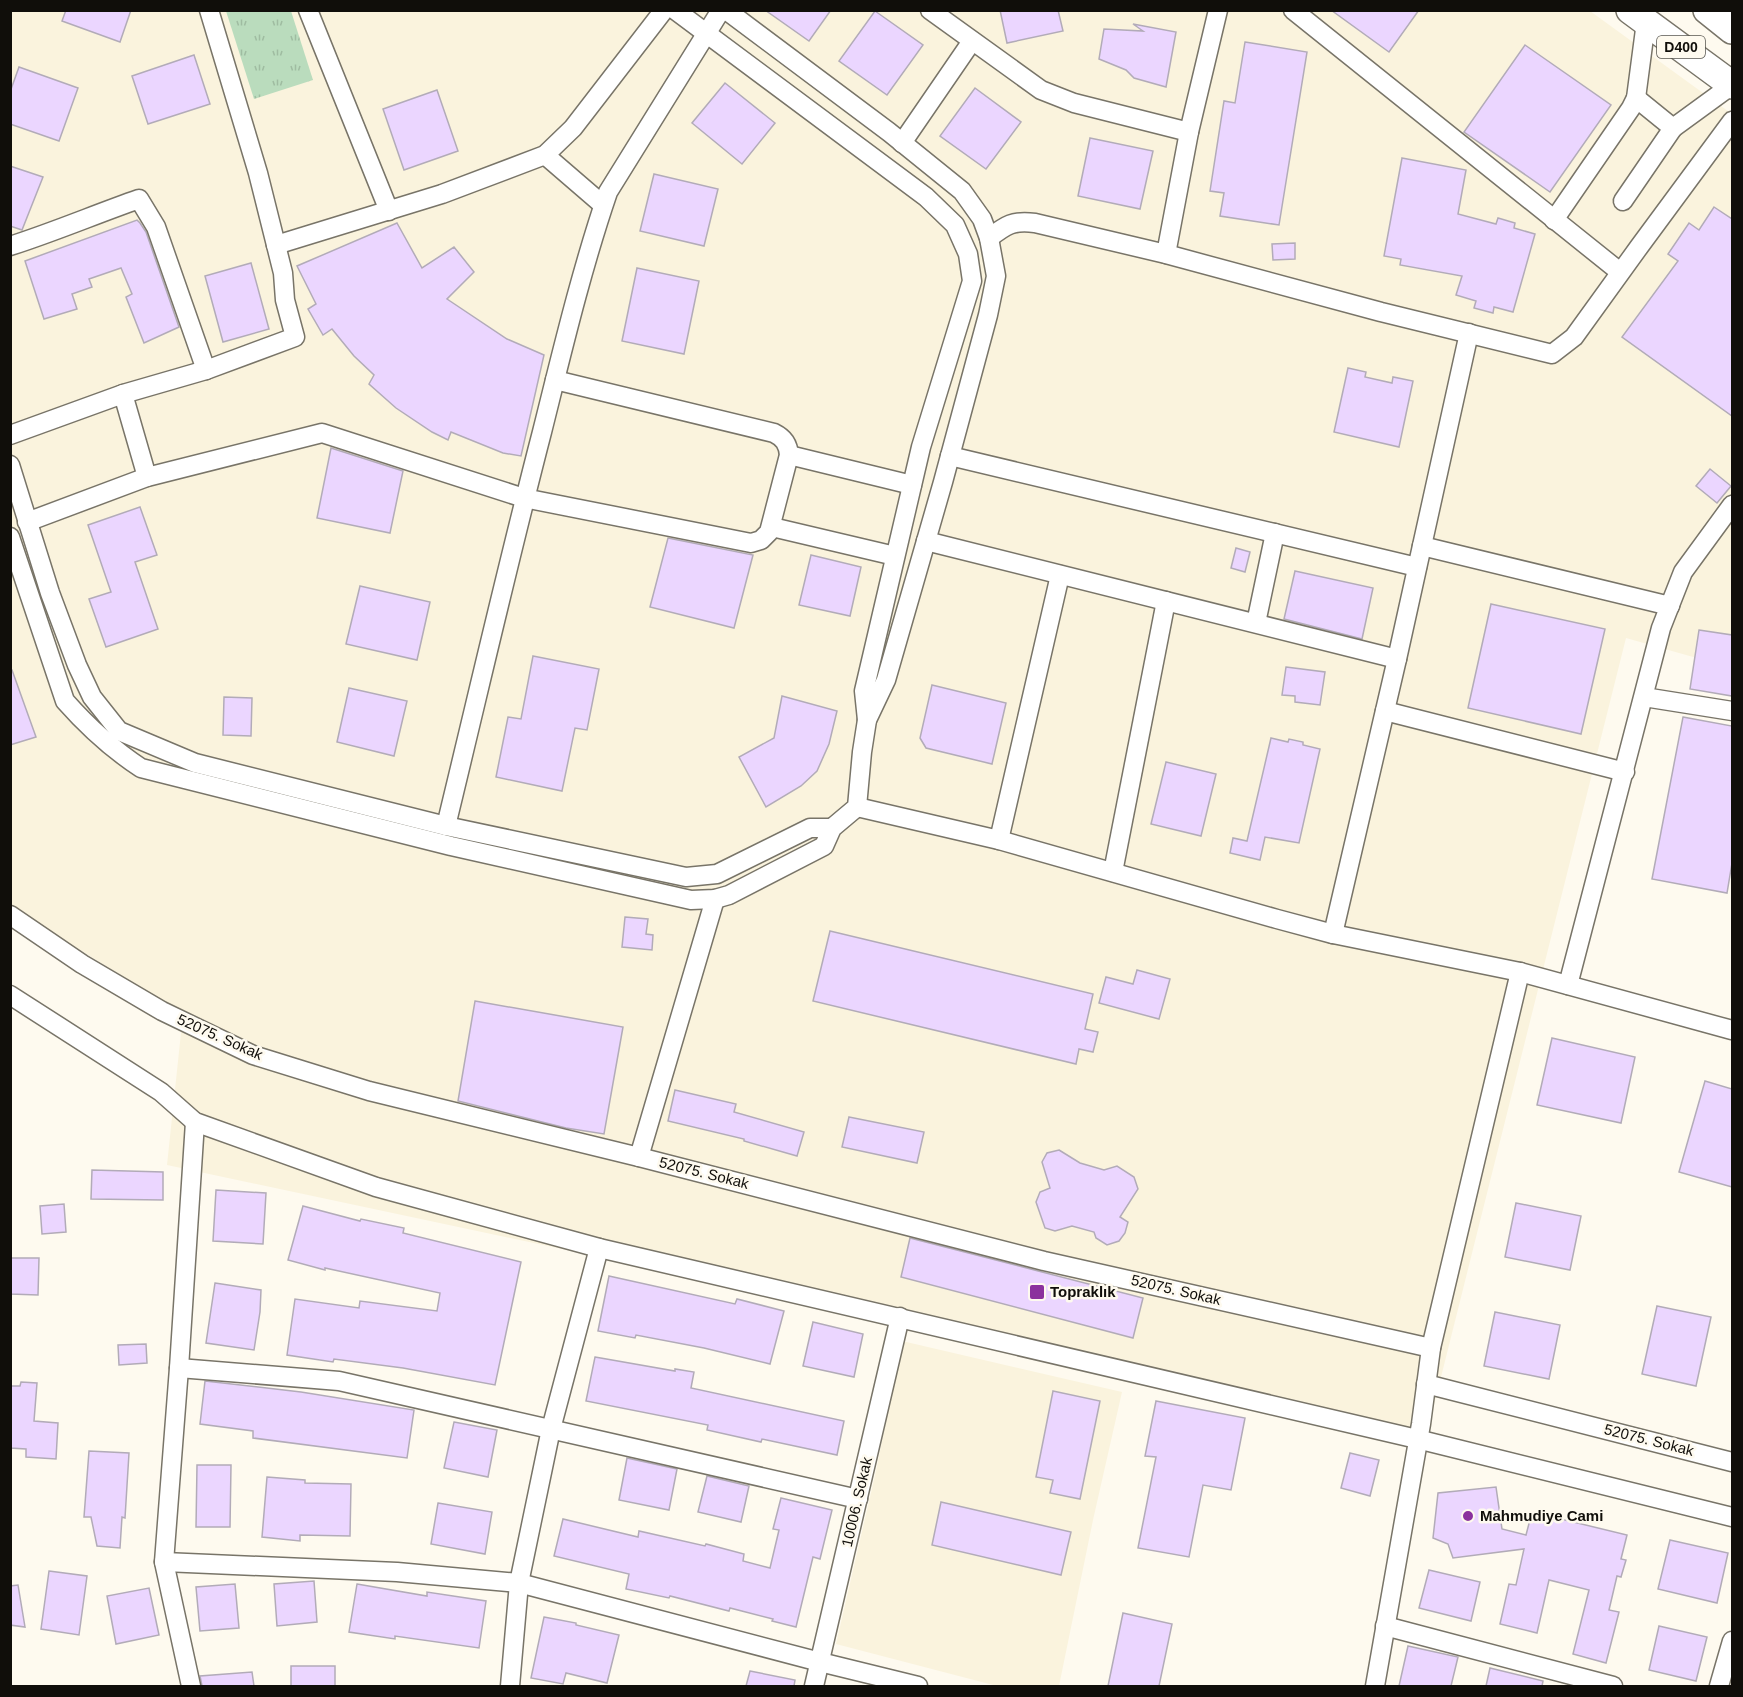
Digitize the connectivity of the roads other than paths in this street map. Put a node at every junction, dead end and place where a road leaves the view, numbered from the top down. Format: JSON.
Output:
{"nodes":[{"id":1,"x":209,"y":10,"type":"edge"},
{"id":2,"x":308,"y":10,"type":"edge"},
{"id":3,"x":664,"y":10,"type":"edge"},
{"id":4,"x":675,"y":10,"type":"edge"},
{"id":5,"x":721,"y":10,"type":"edge"},
{"id":6,"x":726,"y":10,"type":"edge"},
{"id":7,"x":930,"y":10,"type":"edge"},
{"id":8,"x":1218,"y":10,"type":"edge"},
{"id":9,"x":1293,"y":10,"type":"edge"},
{"id":10,"x":1707,"y":10,"type":"edge"},
{"id":11,"x":1638,"y":16,"type":"edge"},
{"id":12,"x":1732,"y":30,"type":"edge"},
{"id":13,"x":705,"y":34,"type":"junction"},
{"id":14,"x":972,"y":41,"type":"junction"},
{"id":15,"x":1732,"y":85,"type":"edge"},
{"id":16,"x":1636,"y":98,"type":"junction"},
{"id":17,"x":1732,"y":122,"type":"edge"},
{"id":18,"x":1674,"y":128,"type":"junction"},
{"id":19,"x":1189,"y":132,"type":"junction"},
{"id":20,"x":902,"y":143,"type":"junction"},
{"id":21,"x":545,"y":155,"type":"junction"},
{"id":22,"x":1623,"y":201,"type":"dead end"},
{"id":23,"x":603,"y":205,"type":"junction"},
{"id":24,"x":389,"y":211,"type":"junction"},
{"id":25,"x":1554,"y":220,"type":"junction"},
{"id":26,"x":989,"y":238,"type":"junction"},
{"id":27,"x":276,"y":245,"type":"junction"},
{"id":28,"x":10,"y":246,"type":"edge"},
{"id":29,"x":1167,"y":254,"type":"junction"},
{"id":30,"x":1620,"y":273,"type":"junction"},
{"id":31,"x":1469,"y":333,"type":"junction"},
{"id":32,"x":206,"y":370,"type":"junction"},
{"id":33,"x":555,"y":380,"type":"junction"},
{"id":34,"x":123,"y":394,"type":"junction"},
{"id":35,"x":10,"y":435,"type":"edge"},
{"id":36,"x":789,"y":455,"type":"junction"},
{"id":37,"x":950,"y":456,"type":"junction"},
{"id":38,"x":10,"y":465,"type":"edge"},
{"id":39,"x":147,"y":477,"type":"junction"},
{"id":40,"x":912,"y":485,"type":"junction"},
{"id":41,"x":524,"y":498,"type":"junction"},
{"id":42,"x":1732,"y":505,"type":"edge"},
{"id":43,"x":27,"y":522,"type":"junction"},
{"id":44,"x":772,"y":527,"type":"junction"},
{"id":45,"x":1275,"y":533,"type":"junction"},
{"id":46,"x":10,"y":537,"type":"edge"},
{"id":47,"x":926,"y":541,"type":"junction"},
{"id":48,"x":1422,"y":546,"type":"junction"},
{"id":49,"x":895,"y":556,"type":"junction"},
{"id":50,"x":1417,"y":567,"type":"junction"},
{"id":51,"x":1060,"y":575,"type":"junction"},
{"id":52,"x":1166,"y":601,"type":"junction"},
{"id":53,"x":1670,"y":606,"type":"junction"},
{"id":54,"x":1256,"y":623,"type":"junction"},
{"id":55,"x":1397,"y":659,"type":"junction"},
{"id":56,"x":1644,"y":697,"type":"junction"},
{"id":57,"x":1385,"y":711,"type":"junction"},
{"id":58,"x":1732,"y":711,"type":"edge"},
{"id":59,"x":867,"y":720,"type":"junction"},
{"id":60,"x":1624,"y":772,"type":"junction"},
{"id":61,"x":857,"y":807,"type":"junction"},
{"id":62,"x":446,"y":826,"type":"junction"},
{"id":63,"x":832,"y":828,"type":"junction"},
{"id":64,"x":999,"y":840,"type":"junction"},
{"id":65,"x":1113,"y":872,"type":"junction"},
{"id":66,"x":715,"y":899,"type":"junction"},
{"id":67,"x":10,"y":915,"type":"edge"},
{"id":68,"x":1333,"y":934,"type":"junction"},
{"id":69,"x":1520,"y":972,"type":"junction"},
{"id":70,"x":1568,"y":985,"type":"junction"},
{"id":71,"x":10,"y":995,"type":"edge"},
{"id":72,"x":1732,"y":1030,"type":"edge"},
{"id":73,"x":195,"y":1122,"type":"junction"},
{"id":74,"x":639,"y":1157,"type":"junction"},
{"id":75,"x":599,"y":1248,"type":"junction"},
{"id":76,"x":900,"y":1317,"type":"junction"},
{"id":77,"x":1431,"y":1348,"type":"junction"},
{"id":78,"x":179,"y":1368,"type":"junction"},
{"id":79,"x":1426,"y":1384,"type":"junction"},
{"id":80,"x":551,"y":1429,"type":"junction"},
{"id":81,"x":1417,"y":1439,"type":"junction"},
{"id":82,"x":1732,"y":1462,"type":"edge"},
{"id":83,"x":858,"y":1499,"type":"junction"},
{"id":84,"x":1732,"y":1517,"type":"edge"},
{"id":85,"x":164,"y":1562,"type":"junction"},
{"id":86,"x":519,"y":1583,"type":"junction"},
{"id":87,"x":1385,"y":1626,"type":"junction"},
{"id":88,"x":1732,"y":1641,"type":"edge"},
{"id":89,"x":820,"y":1662,"type":"junction"},
{"id":90,"x":191,"y":1686,"type":"edge"},
{"id":91,"x":510,"y":1686,"type":"edge"},
{"id":92,"x":814,"y":1686,"type":"edge"},
{"id":93,"x":918,"y":1686,"type":"edge"},
{"id":94,"x":1375,"y":1686,"type":"edge"},
{"id":95,"x":1613,"y":1686,"type":"edge"},
{"id":96,"x":1719,"y":1686,"type":"edge"}],
"edges":[{"from":1,"to":27,"type":"street"},
{"from":2,"to":24,"type":"street"},
{"from":3,"to":21,"type":"street"},
{"from":4,"to":13,"type":"street"},
{"from":5,"to":13,"type":"street"},
{"from":6,"to":20,"type":"street"},
{"from":7,"to":14,"type":"street"},
{"from":8,"to":19,"type":"street"},
{"from":9,"to":25,"type":"street"},
{"from":10,"to":12,"type":"highway","number":"D400"},
{"from":11,"to":15,"type":"highway","number":"D400"},
{"from":11,"to":16,"type":"street"},
{"from":13,"to":23,"type":"street"},
{"from":13,"to":40,"type":"street"},
{"from":14,"to":19,"type":"street"},
{"from":14,"to":20,"type":"street"},
{"from":15,"to":18,"type":"street"},
{"from":16,"to":18,"type":"street"},
{"from":16,"to":25,"type":"street"},
{"from":17,"to":30,"type":"street"},
{"from":18,"to":22,"type":"street"},
{"from":19,"to":29,"type":"street"},
{"from":20,"to":26,"type":"street"},
{"from":21,"to":23,"type":"street"},
{"from":21,"to":24,"type":"street"},
{"from":23,"to":33,"type":"street"},
{"from":24,"to":27,"type":"street"},
{"from":25,"to":30,"type":"street"},
{"from":26,"to":29,"type":"street"},
{"from":26,"to":37,"type":"street"},
{"from":27,"to":32,"type":"street"},
{"from":28,"to":32,"type":"street"},
{"from":29,"to":31,"type":"street"},
{"from":30,"to":31,"type":"street"},
{"from":31,"to":48,"type":"street"},
{"from":32,"to":34,"type":"street"},
{"from":33,"to":36,"type":"street"},
{"from":33,"to":41,"type":"street"},
{"from":34,"to":35,"type":"street"},
{"from":34,"to":39,"type":"street"},
{"from":36,"to":40,"type":"street"},
{"from":36,"to":44,"type":"street"},
{"from":37,"to":45,"type":"street"},
{"from":37,"to":47,"type":"street"},
{"from":38,"to":43,"type":"street"},
{"from":39,"to":41,"type":"street"},
{"from":39,"to":43,"type":"street"},
{"from":40,"to":49,"type":"street"},
{"from":41,"to":44,"type":"street"},
{"from":41,"to":62,"type":"street"},
{"from":42,"to":53,"type":"street"},
{"from":43,"to":62,"type":"street"},
{"from":44,"to":49,"type":"street"},
{"from":45,"to":50,"type":"street"},
{"from":45,"to":54,"type":"street"},
{"from":46,"to":66,"type":"street"},
{"from":47,"to":51,"type":"street"},
{"from":47,"to":59,"type":"street"},
{"from":48,"to":50,"type":"street"},
{"from":48,"to":53,"type":"street"},
{"from":49,"to":59,"type":"street"},
{"from":50,"to":55,"type":"street"},
{"from":51,"to":52,"type":"street"},
{"from":51,"to":64,"type":"street"},
{"from":52,"to":54,"type":"street"},
{"from":52,"to":65,"type":"street"},
{"from":53,"to":56,"type":"street"},
{"from":54,"to":55,"type":"street"},
{"from":55,"to":57,"type":"street"},
{"from":56,"to":58,"type":"street"},
{"from":56,"to":60,"type":"street"},
{"from":57,"to":60,"type":"street"},
{"from":57,"to":68,"type":"street"},
{"from":59,"to":61,"type":"street"},
{"from":60,"to":70,"type":"street"},
{"from":61,"to":63,"type":"street"},
{"from":61,"to":64,"type":"street"},
{"from":62,"to":63,"type":"street"},
{"from":63,"to":66,"type":"street"},
{"from":64,"to":65,"type":"street"},
{"from":65,"to":68,"type":"street"},
{"from":66,"to":74,"type":"street"},
{"from":67,"to":74,"type":"street","name":"52075. Sokak"},
{"from":68,"to":69,"type":"street"},
{"from":69,"to":70,"type":"street"},
{"from":69,"to":77,"type":"street"},
{"from":70,"to":72,"type":"street"},
{"from":71,"to":73,"type":"street"},
{"from":73,"to":75,"type":"street"},
{"from":73,"to":78,"type":"street"},
{"from":74,"to":77,"type":"street","name":"52075. Sokak"},
{"from":75,"to":76,"type":"street"},
{"from":75,"to":80,"type":"street"},
{"from":76,"to":81,"type":"street"},
{"from":76,"to":83,"type":"street","name":"10006. Sokak"},
{"from":77,"to":79,"type":"street"},
{"from":78,"to":80,"type":"street"},
{"from":78,"to":85,"type":"street"},
{"from":79,"to":81,"type":"street"},
{"from":79,"to":82,"type":"street","name":"52075. Sokak"},
{"from":80,"to":83,"type":"street"},
{"from":80,"to":86,"type":"street"},
{"from":81,"to":84,"type":"street"},
{"from":81,"to":87,"type":"street"},
{"from":83,"to":89,"type":"street","name":"10006. Sokak"},
{"from":85,"to":86,"type":"street"},
{"from":85,"to":90,"type":"street"},
{"from":86,"to":89,"type":"street"},
{"from":86,"to":91,"type":"street"},
{"from":87,"to":94,"type":"street"},
{"from":87,"to":95,"type":"street"},
{"from":88,"to":96,"type":"street"},
{"from":89,"to":92,"type":"street","name":"10006. Sokak"},
{"from":89,"to":93,"type":"street"}]}
